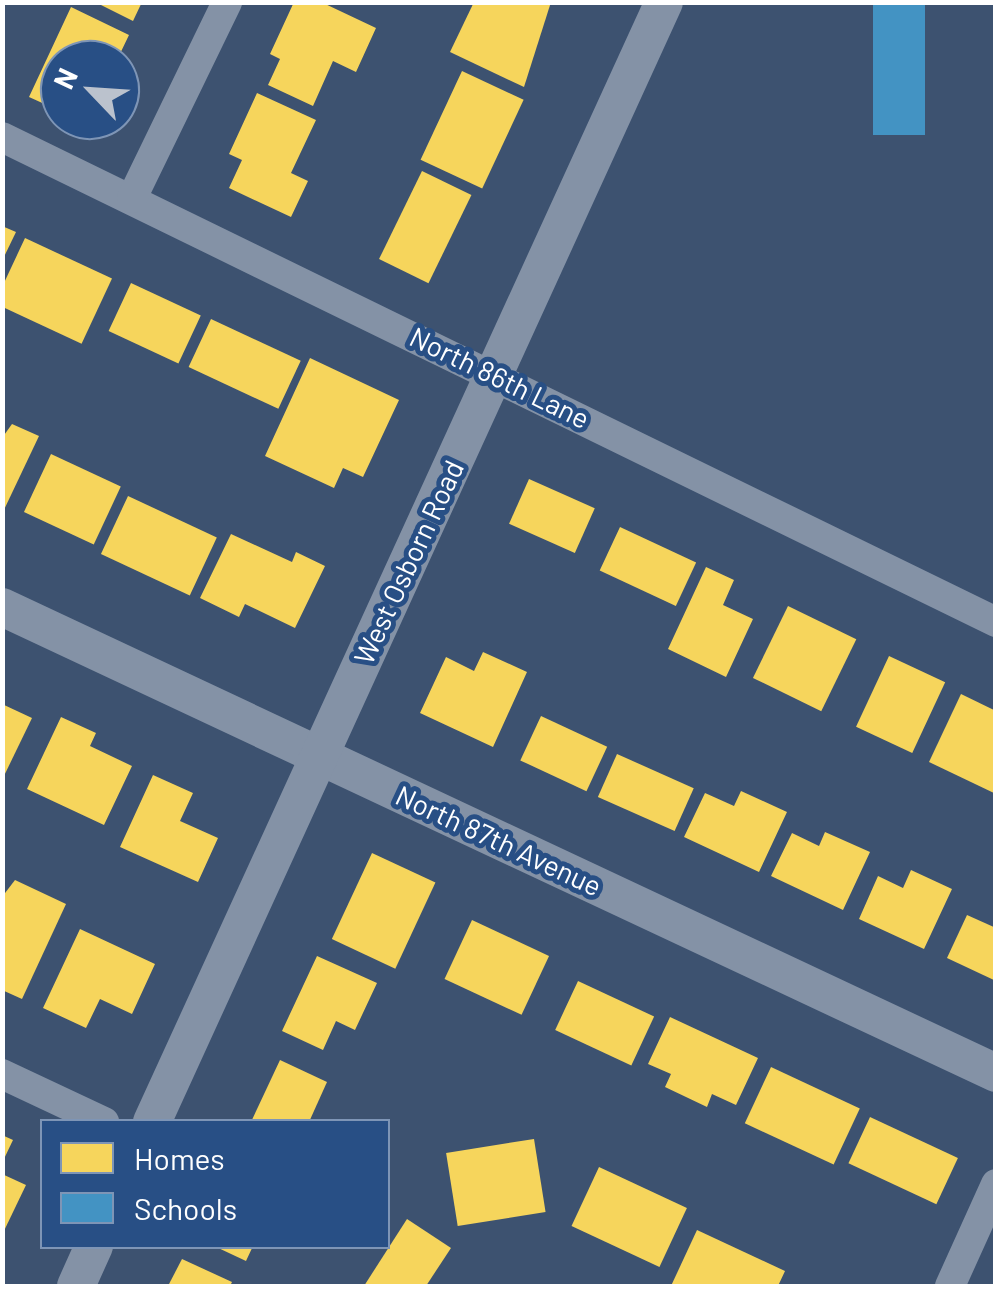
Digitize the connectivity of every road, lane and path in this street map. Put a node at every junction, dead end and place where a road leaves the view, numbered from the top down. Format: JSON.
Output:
{"nodes":[{"id":1,"x":226,"y":2,"type":"edge"},
{"id":2,"x":664,"y":2,"type":"edge"},
{"id":3,"x":2,"y":137,"type":"edge"},
{"id":4,"x":132,"y":198,"type":"junction"},
{"id":5,"x":494,"y":374,"type":"junction"},
{"id":6,"x":2,"y":607,"type":"edge"},
{"id":7,"x":996,"y":622,"type":"edge"},
{"id":8,"x":320,"y":756,"type":"junction"},
{"id":9,"x":996,"y":1073,"type":"edge"},
{"id":10,"x":2,"y":1074,"type":"edge"},
{"id":11,"x":98,"y":1119,"type":"edge"},
{"id":12,"x":153,"y":1119,"type":"edge"},
{"id":13,"x":996,"y":1184,"type":"edge"},
{"id":14,"x":93,"y":1249,"type":"edge"},
{"id":15,"x":76,"y":1286,"type":"edge"},
{"id":16,"x":950,"y":1286,"type":"edge"}],
"edges":[{"from":1,"to":4,"type":"street"},
{"from":2,"to":5,"type":"street","name":"West Osborn Road"},
{"from":3,"to":4,"type":"street","name":"North 86th Lane"},
{"from":4,"to":5,"type":"street","name":"North 86th Lane"},
{"from":5,"to":7,"type":"street","name":"North 86th Lane"},
{"from":5,"to":8,"type":"street","name":"West Osborn Road"},
{"from":6,"to":8,"type":"street","name":"North 87th Avenue"},
{"from":8,"to":9,"type":"street","name":"North 87th Avenue"},
{"from":8,"to":12,"type":"street","name":"West Osborn Road"},
{"from":10,"to":11,"type":"street"},
{"from":13,"to":16,"type":"street"},
{"from":14,"to":15,"type":"street"}]}
